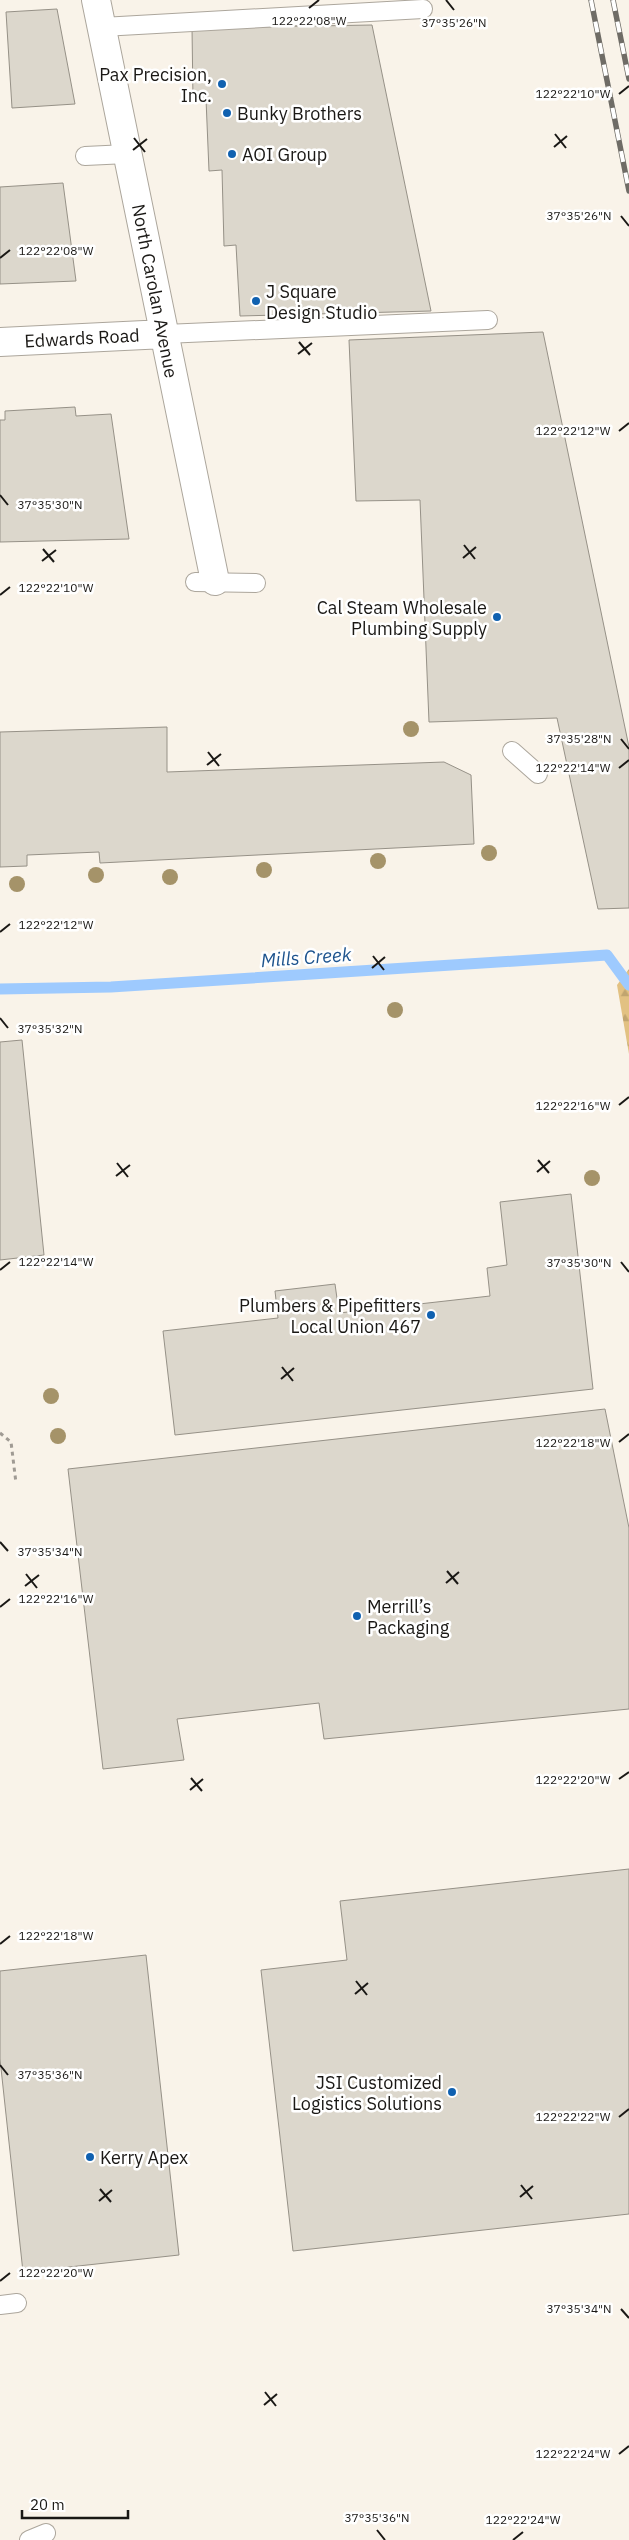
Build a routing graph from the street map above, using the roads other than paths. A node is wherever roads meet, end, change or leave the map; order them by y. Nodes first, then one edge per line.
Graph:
1 (96, 0) edge
2 (423, 9) dead end
3 (102, 27) junction
4 (127, 154) junction
5 (85, 156) dead end
6 (488, 320) dead end
7 (164, 334) junction
8 (0, 342) edge
9 (205, 582) joint
10 (256, 583) dead end
11 (512, 750) dead end
12 (538, 774) dead end
13 (46, 2533) dead end
14 (29, 2540) edge

1 - 3 street, North Carolan Avenue
2 - 3 lane
3 - 4 street, North Carolan Avenue
4 - 5 lane
4 - 7 street, North Carolan Avenue
6 - 7 lane
7 - 8 street, Edwards Road
7 - 9 street, North Carolan Avenue
9 - 10 lane
11 - 12 lane
13 - 14 lane

